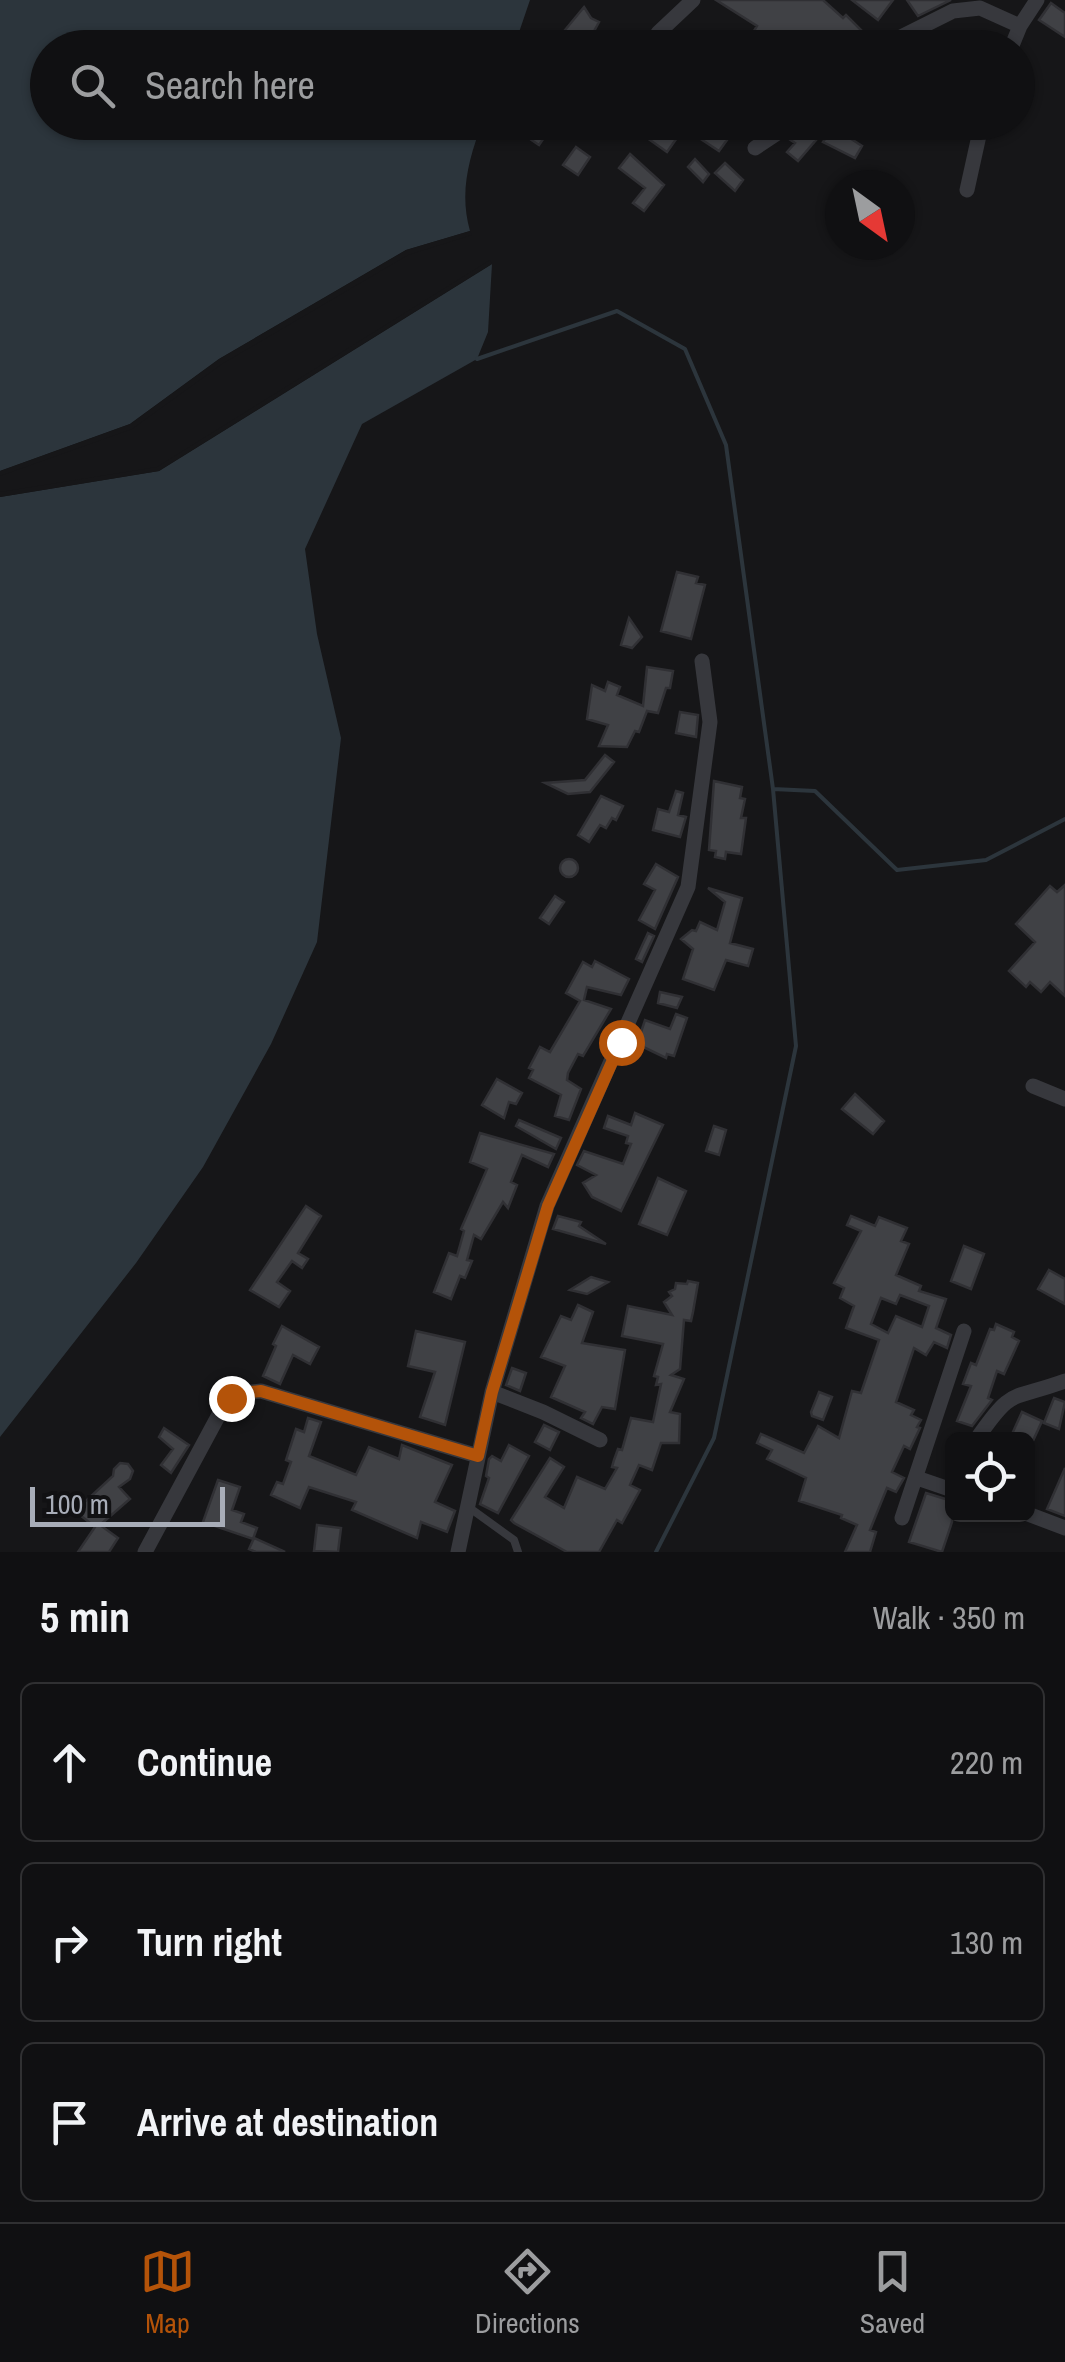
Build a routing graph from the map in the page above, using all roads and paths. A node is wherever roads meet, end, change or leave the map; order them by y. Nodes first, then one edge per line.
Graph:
1 (693, 0) edge
2 (1037, 0) edge
3 (1020, 26) junction
4 (661, 30) edge
5 (920, 30) edge
6 (1018, 30) edge
7 (767, 140) edge
8 (978, 140) edge
9 (755, 148) dead end
10 (967, 190) dead end
11 (702, 661) dead end
12 (1033, 1086) dead end
13 (1065, 1099) edge
14 (964, 1331) dead end
15 (1065, 1382) edge
16 (492, 1392) junction
17 (981, 1432) edge
18 (600, 1440) dead end
19 (478, 1456) junction
20 (918, 1478) junction
21 (945, 1487) edge
22 (467, 1506) junction
23 (1035, 1517) edge
24 (902, 1518) dead end
25 (1065, 1528) edge
26 (145, 1552) edge
27 (458, 1552) edge
28 (518, 1552) edge

1 - 4 street
2 - 3 street
3 - 5 street
3 - 6 street
7 - 9 street
8 - 10 street
11 - 16 street
12 - 13 street
14 - 20 street
15 - 17 street
16 - 18 street
16 - 19 street
19 - 22 street
19 - 26 street
20 - 21 street
20 - 24 street
22 - 27 street
22 - 28 lane
23 - 25 street

